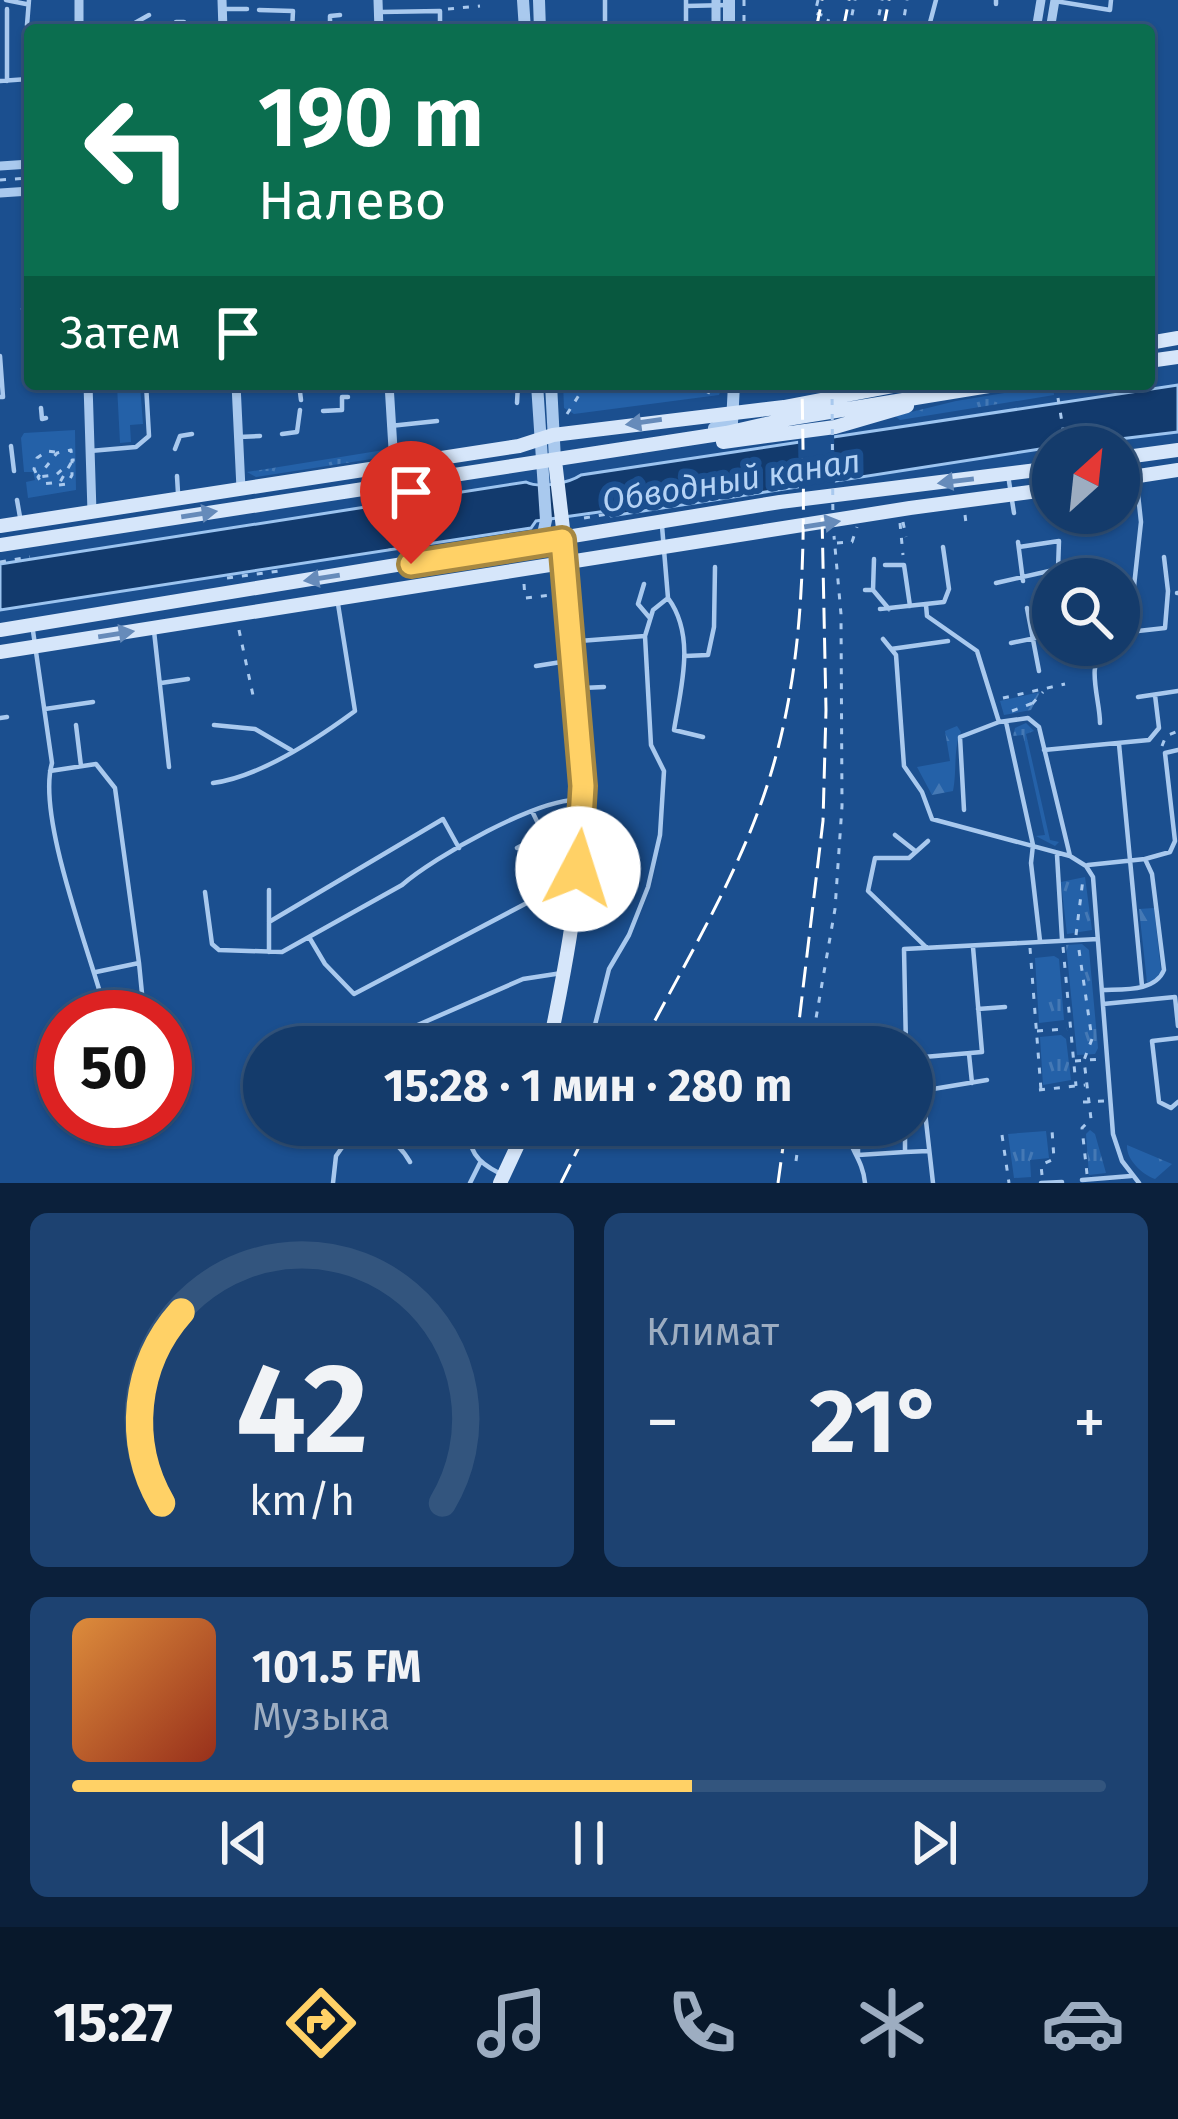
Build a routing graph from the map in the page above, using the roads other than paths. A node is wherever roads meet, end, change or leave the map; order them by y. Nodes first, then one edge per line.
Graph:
1 (6, 0) edge
2 (1054, 0) edge
3 (1112, 0) edge
4 (27, 2) edge
5 (686, 3) edge
6 (722, 3) edge
7 (7, 9) dead end
8 (247, 9) dead end
9 (259, 10) dead end
10 (376, 10) edge
11 (149, 15) dead end
12 (340, 15) dead end
13 (221, 16) edge
14 (176, 22) dead end
15 (184, 22) dead end
16 (134, 24) dead end
17 (292, 24) edge
18 (331, 24) edge
19 (440, 24) edge
20 (3, 81) edge
21 (0, 356) edge
22 (87, 390) edge
23 (146, 390) edge
24 (236, 390) edge
25 (300, 390) edge
26 (518, 390) edge
27 (538, 390) edge
28 (550, 390) edge
29 (734, 390) edge
30 (876, 390) edge
31 (969, 390) edge
32 (386, 392) edge
33 (0, 397) edge
34 (348, 397) dead end
35 (302, 400) dead end
36 (517, 403) dead end
37 (41, 408) dead end
38 (299, 410) dead end
39 (323, 411) dead end
40 (735, 411) junction
41 (46, 418) dead end
42 (437, 421) dead end
43 (390, 426) junction
44 (192, 434) dead end
45 (282, 434) dead end
46 (260, 436) dead end
47 (238, 437) junction
48 (546, 438) junction
49 (670, 442) junction
50 (11, 446) dead end
51 (175, 449) dead end
52 (1178, 450) edge
53 (90, 451) junction
54 (1140, 455) edge
55 (547, 461) junction
56 (394, 465) junction
57 (1178, 470) edge
58 (14, 471) dead end
59 (1032, 471) edge
60 (1008, 475) junction
61 (177, 476) dead end
62 (1140, 476) edge
63 (241, 489) junction
64 (1032, 492) edge
65 (1011, 495) junction
66 (179, 499) junction
67 (17, 500) dead end
68 (92, 512) junction
69 (1014, 513) dead end
70 (553, 520) junction
71 (662, 522) junction
72 (20, 523) junction
73 (0, 526) edge
74 (562, 540) junction
75 (542, 544) junction
76 (0, 545) edge
77 (665, 547) junction
78 (944, 547) dead end
79 (1164, 557) dead end
80 (874, 559) dead end
81 (565, 563) junction
82 (885, 566) dead end
83 (715, 567) dead end
84 (1023, 579) junction
85 (1178, 582) edge
86 (996, 583) dead end
87 (644, 584) dead end
88 (1167, 584) junction
89 (338, 598) junction
90 (668, 598) junction
91 (926, 605) junction
92 (911, 608) junction
93 (1027, 608) dead end
94 (880, 609) dead end
95 (889, 609) junction
96 (649, 617) junction
97 (32, 625) junction
98 (153, 628) junction
99 (0, 630) edge
100 (1140, 632) edge
101 (1032, 633) edge
102 (646, 636) junction
103 (1032, 638) edge
104 (883, 639) dead end
105 (573, 641) junction
106 (948, 641) dead end
107 (1011, 643) dead end
108 (35, 647) junction
109 (891, 649) junction
110 (0, 652) edge
111 (686, 656) junction
112 (574, 661) junction
113 (536, 666) dead end
114 (1038, 666) edge
115 (1096, 666) edge
116 (1039, 670) dead end
117 (188, 679) dead end
118 (161, 683) junction
119 (604, 687) dead end
120 (577, 689) junction
121 (1178, 692) edge
122 (1155, 695) junction
123 (1138, 697) dead end
124 (93, 701) dead end
125 (45, 709) junction
126 (1002, 722) junction
127 (76, 724) dead end
128 (1100, 724) dead end
129 (214, 725) dead end
130 (704, 737) dead end
131 (1118, 745) junction
132 (1044, 750) junction
133 (292, 751) junction
134 (1178, 751) edge
135 (81, 766) junction
136 (170, 767) dead end
137 (50, 771) junction
138 (213, 783) dead end
139 (583, 800) junction
140 (964, 809) dead end
141 (532, 811) junction
142 (543, 834) junction
143 (895, 835) dead end
144 (928, 841) dead end
145 (1033, 844) junction
146 (459, 848) junction
147 (517, 848) dead end
148 (1174, 851) edge
149 (916, 852) junction
150 (1057, 855) junction
151 (1070, 856) junction
152 (1145, 859) junction
153 (1130, 861) junction
154 (1086, 866) junction
155 (269, 890) dead end
156 (205, 892) dead end
157 (542, 895) junction
158 (574, 899) junction
159 (269, 922) junction
160 (309, 937) junction
161 (1062, 939) junction
162 (1098, 939) junction
163 (1041, 942) junction
164 (973, 947) junction
165 (928, 948) junction
166 (269, 952) junction
167 (139, 963) junction
168 (96, 972) junction
169 (562, 974) junction
170 (1142, 986) junction
171 (100, 990) edge
172 (142, 990) edge
173 (1102, 990) junction
174 (1103, 1004) junction
175 (1005, 1007) dead end
176 (978, 1009) junction
177 (416, 1026) edge
178 (553, 1026) edge
179 (595, 1026) edge
180 (906, 1026) edge
181 (1178, 1026) edge
182 (1178, 1038) edge
183 (969, 1054) junction
184 (933, 1057) edge
185 (987, 1080) dead end
186 (971, 1083) junction
187 (933, 1089) edge
188 (1178, 1102) edge
189 (470, 1146) edge
190 (517, 1146) edge
191 (851, 1146) edge
192 (861, 1146) edge
193 (904, 1146) edge
194 (927, 1146) edge
195 (928, 1151) junction
196 (904, 1152) junction
197 (858, 1155) junction
198 (410, 1162) dead end
199 (480, 1163) junction
200 (1131, 1176) junction
201 (930, 1178) edge
202 (502, 1179) edge
203 (867, 1180) edge
204 (1085, 1180) edge
205 (1059, 1182) edge
206 (333, 1183) edge
207 (470, 1183) edge
208 (1042, 1183) edge
209 (1139, 1183) edge

1 - 4 lane
2 - 3 lane
5 - 6 lane
7 - 20 lane
8 - 13 lane
9 - 17 lane
10 - 19 lane
11 - 16 lane
12 - 18 lane
14 - 15 lane
21 - 33 lane
22 - 53 street
23 - 53 lane
24 - 47 street
25 - 35 lane
26 - 36 lane
27 - 48 street
28 - 48 street
29 - 40 street
30 - 40 main road
31 - 49 main road
32 - 43 street
34 - 39 lane
37 - 41 lane
38 - 45 lane
40 -> 48 main road
40 - 49 street
42 - 43 lane
43 - 56 street
44 - 51 lane
46 - 47 lane
47 - 63 street
48 - 55 street
48 - 56 main road
49 - 55 main road
50 - 58 lane
52 - 54 main road
53 - 68 street
55 - 70 main road
76 -> 55 main road
56 - 63 main road
57 - 62 main road
59 - 60 main road
60 - 65 lane
60 -> 71 main road
61 - 66 lane
63 - 66 main road
64 - 65 main road
65 - 69 lane
77 -> 65 main road
66 - 68 main road
67 - 72 lane
68 - 72 main road
70 - 74 main road
70 - 75 street
71 - 74 main road
71 - 77 lane
72 - 73 main road
74 - 75 main road
74 - 81 main road
75 -> 97 main road
77 - 81 main road
77 - 90 lane
78 - 91 lane
79 - 88 lane
80 - 95 lane
81 - 89 main road
81 - 105 main road
82 - 92 lane
83 - 111 lane
84 - 84 lane
84 - 86 lane
85 - 88 lane
87 - 96 lane
88 - 100 lane
89 - 98 main road
89 - 133 lane
90 - 96 lane
90 - 111 lane
91 - 92 lane
91 - 126 lane
92 - 95 lane
93 - 101 lane
94 - 95 lane
96 - 102 lane
97 - 99 main road
97 - 108 lane
108 -> 98 main road
98 - 118 lane
102 - 105 lane
102 - 179 lane
103 - 107 lane
104 - 109 lane
105 - 112 main road
106 - 109 lane
108 - 110 main road
108 - 125 lane
109 - 145 lane
111 - 130 lane
112 - 113 lane
112 - 120 main road
114 - 116 lane
115 - 128 lane
117 - 118 lane
118 - 136 lane
119 - 120 lane
120 - 139 main road
121 - 122 lane
122 - 123 lane
122 - 131 lane
124 - 125 lane
125 - 137 lane
126 - 132 lane
126 - 140 lane
126 - 145 lane
127 - 135 lane
129 - 133 lane
131 - 132 lane
131 - 153 lane
132 - 151 lane
133 - 138 lane
134 - 148 lane
135 - 137 lane
135 - 167 lane
137 - 168 lane
139 - 141 lane
139 - 158 main road
141 - 142 lane
141 - 146 lane
142 - 147 lane
142 - 157 lane
143 - 149 lane
144 - 149 lane
145 - 150 lane
145 - 163 lane
146 - 159 lane
146 - 160 lane
148 - 152 lane
149 - 165 lane
150 - 151 lane
150 - 161 lane
151 - 154 lane
152 - 153 lane
152 - 170 lane
153 - 154 lane
153 - 170 lane
154 - 162 lane
155 - 159 lane
156 - 166 lane
157 - 158 lane
157 - 160 lane
158 - 169 main road
159 - 166 lane
160 - 166 lane
161 - 162 lane
161 - 163 lane
162 - 173 lane
163 - 164 lane
164 - 165 lane
164 - 176 lane
165 - 180 lane
167 - 168 lane
167 - 172 lane
168 - 171 lane
169 - 177 lane
169 - 178 main road
170 - 173 lane
173 - 174 lane
174 - 181 lane
174 - 200 lane
175 - 176 lane
176 - 183 lane
182 - 188 lane
183 - 184 lane
183 - 186 lane
185 - 186 lane
186 - 187 lane
189 - 199 lane
190 - 202 main road
191 - 197 lane
192 - 197 lane
193 - 196 lane
194 - 195 lane
195 - 196 lane
195 - 201 lane
196 - 197 lane
197 - 203 lane
198 - 206 lane
199 - 202 lane
199 - 207 lane
200 - 204 lane
200 - 209 lane
205 - 208 lane

